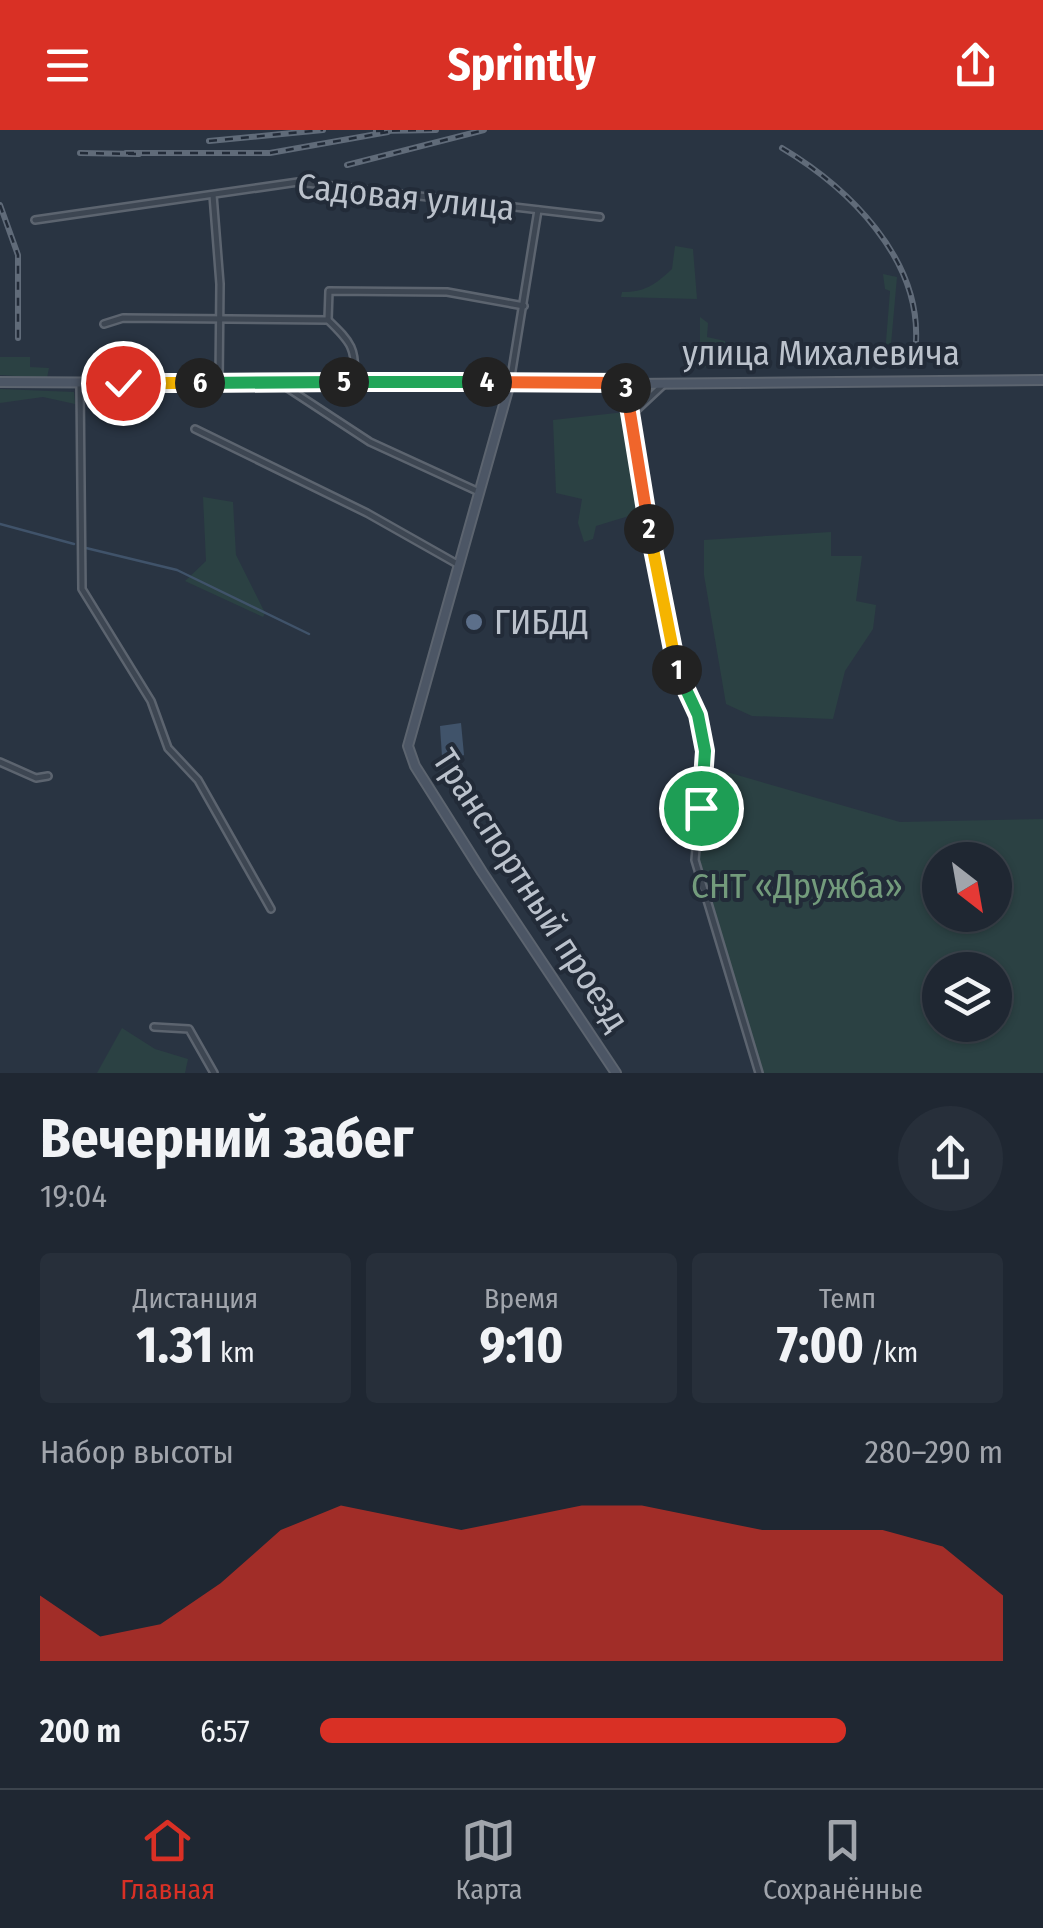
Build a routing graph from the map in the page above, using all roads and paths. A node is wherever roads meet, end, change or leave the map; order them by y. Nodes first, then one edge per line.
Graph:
1 (213, 195) junction
2 (538, 210) junction
3 (600, 217) dead end
4 (35, 220) dead end
5 (524, 306) junction
6 (220, 318) junction
7 (328, 320) junction
8 (104, 324) dead end
9 (1043, 380) edge
10 (668, 381) junction
11 (0, 382) edge
12 (80, 382) junction
13 (354, 382) junction
14 (219, 383) junction
15 (626, 383) junction
16 (282, 384) junction
17 (510, 384) junction
18 (630, 423) junction
19 (195, 429) dead end
20 (482, 493) junction
21 (459, 565) junction
22 (0, 762) edge
23 (48, 776) dead end
24 (271, 909) dead end
25 (154, 1027) dead end
26 (214, 1073) edge
27 (616, 1073) edge
28 (758, 1073) edge

1 - 2 street, Садовая улица
1 - 4 street, Садовая улица
1 - 6 street
2 - 3 street, Садовая улица
2 - 5 street, Транспортный проезд
5 - 7 street
5 - 17 street, Транспортный проезд
6 - 7 street
6 - 8 street
6 - 14 street
7 - 13 street
9 - 10 main road, улица Михалевича
10 - 15 main road, улица Михалевича
10 - 18 street
11 - 12 main road, улица Михалевича
12 - 14 main road, улица Михалевича
12 - 24 street
13 - 16 main road, улица Михалевича
13 - 17 main road, улица Михалевича
14 - 16 main road, улица Михалевича
15 - 17 main road, улица Михалевича
15 - 18 street
16 - 20 street
17 - 20 main road, Транспортный проезд
18 - 28 street
19 - 21 street
20 - 21 main road, Транспортный проезд
21 - 27 main road, Транспортный проезд
22 - 23 street
25 - 26 street

